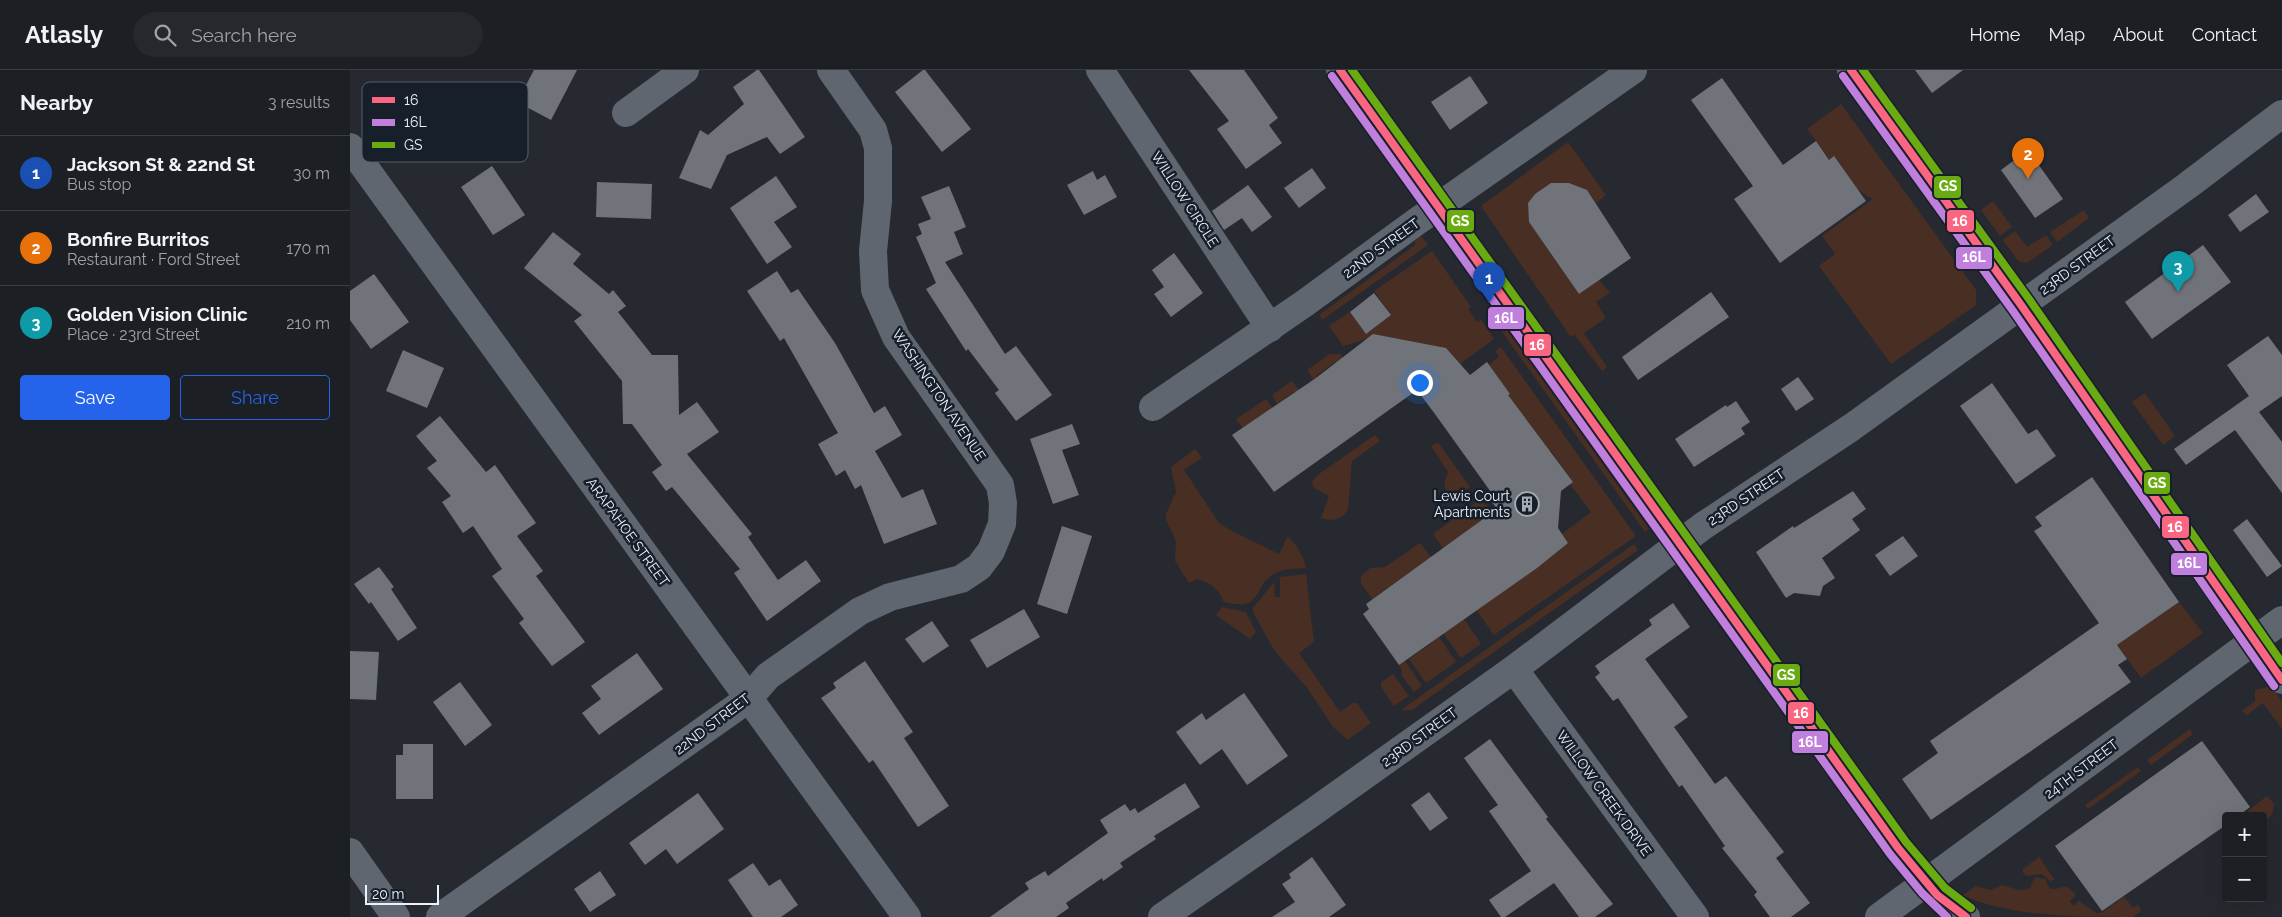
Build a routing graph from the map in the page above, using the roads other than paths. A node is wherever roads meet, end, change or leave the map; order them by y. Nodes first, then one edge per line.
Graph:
1 (685, 70) edge
2 (832, 70) edge
3 (1100, 70) edge
4 (1340, 70) edge
5 (1632, 70) edge
6 (1851, 70) edge
7 (626, 113) dead end
8 (2282, 114) edge
9 (350, 147) edge
10 (1438, 208) junction
11 (2021, 305) junction
12 (1270, 328) junction
13 (1154, 407) dead end
14 (1002, 524) joint
15 (1681, 543) junction
16 (2282, 620) edge
17 (2253, 641) junction
18 (1514, 669) junction
19 (2282, 680) edge
20 (748, 698) junction
21 (350, 852) edge
22 (1926, 882) junction
23 (396, 917) edge
24 (440, 917) edge
25 (907, 917) edge
26 (1162, 917) edge
27 (1695, 917) edge
28 (1879, 917) edge
29 (1966, 917) edge

1 - 7 street
2 - 14 street, WASHINGTON AVENUE
3 - 12 street, WILLOW CIRCLE
4 - 10 main road
5 - 10 street, 22ND STREET
6 - 11 main road
8 - 11 street, 23RD STREET
9 - 20 street, ARAPAHOE STREET
10 - 12 street, 22ND STREET
10 - 15 main road
11 - 15 street, 23RD STREET
11 - 17 main road
12 - 13 street, 22ND STREET
14 - 20 street, 22ND STREET
15 - 18 street, 23RD STREET
15 - 22 main road
16 - 17 street, 24TH STREET
17 - 19 main road
17 - 22 street, 24TH STREET
18 - 26 street, 23RD STREET
18 - 27 street, WILLOW CREEK DRIVE
20 - 24 street, 22ND STREET
20 - 25 street, ARAPAHOE STREET
21 - 23 street
22 - 28 street, 24TH STREET
22 - 29 main road

